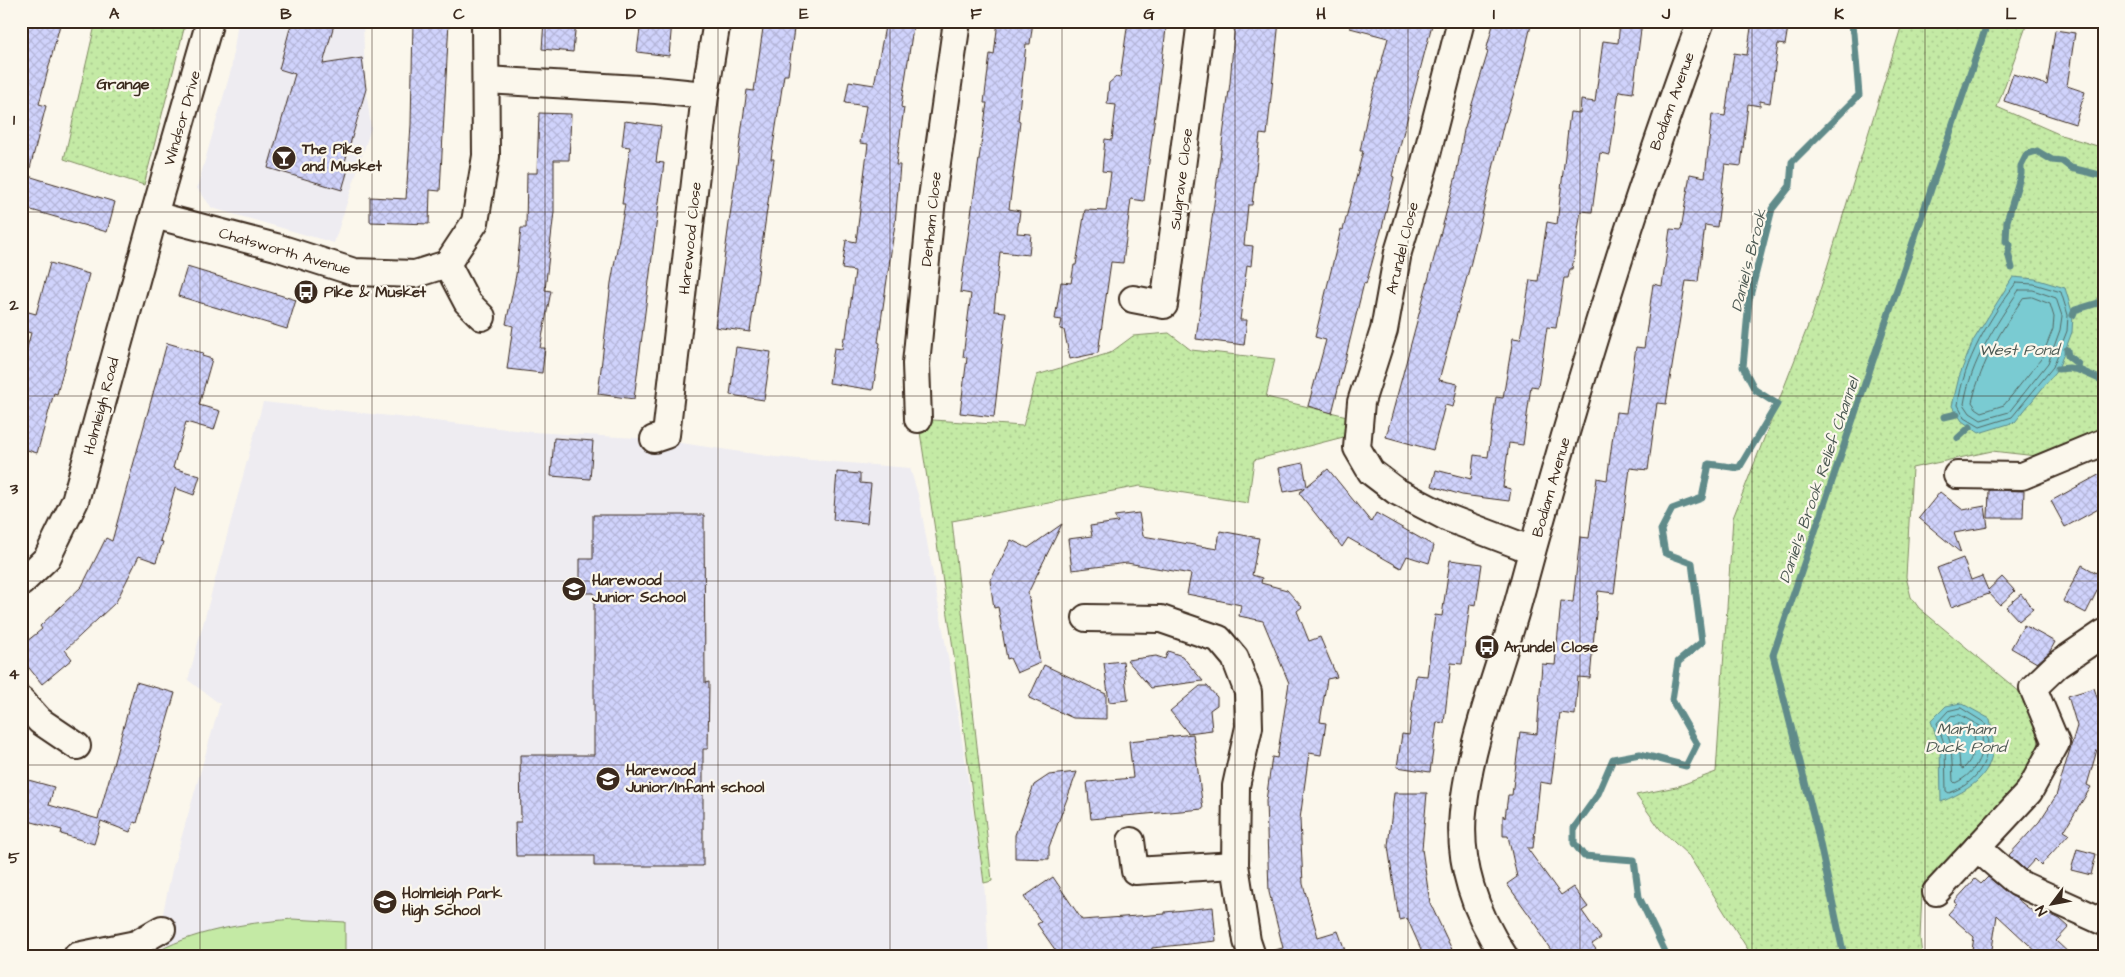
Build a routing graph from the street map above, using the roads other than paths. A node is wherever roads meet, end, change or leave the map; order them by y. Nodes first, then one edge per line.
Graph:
1 (210, 21) edge
2 (485, 21) edge
3 (717, 21) edge
4 (956, 21) edge
5 (1201, 21) edge
6 (1461, 21) edge
7 (1701, 21) edge
8 (486, 80) junction
9 (705, 95) junction
10 (154, 215) junction
11 (447, 264) junction
12 (1133, 299) dead end
13 (482, 317) dead end
14 (918, 419) dead end
15 (654, 439) dead end
16 (2104, 442) edge
17 (1957, 475) dead end
18 (1532, 550) junction
19 (21, 583) edge
20 (1086, 618) dead end
21 (2104, 633) edge
22 (21, 700) edge
23 (77, 746) dead end
24 (1131, 841) dead end
25 (1977, 848) junction
26 (1235, 865) junction
27 (1936, 892) dead end
28 (2104, 922) edge
29 (162, 929) dead end
30 (77, 956) edge
31 (1252, 956) edge
32 (1504, 956) edge

1 - 10 street, Windsor Drive
2 - 8 street
3 - 9 street, Harewood Close
4 - 14 street, Denham Close
5 - 12 street, Sulgrave Close
6 - 18 street, Arundel Close
7 - 18 street, Bodiam Avenue
8 - 9 street
8 - 11 street
9 - 15 street, Harewood Close
10 - 11 street, Chatsworth Avenue
10 - 19 street, Holmleigh Road
11 - 13 street
16 - 17 street
18 - 32 street, Bodiam Avenue
20 - 26 street
21 - 25 street
22 - 23 street
24 - 26 street
25 - 27 street
25 - 28 street
26 - 31 street
29 - 30 street

